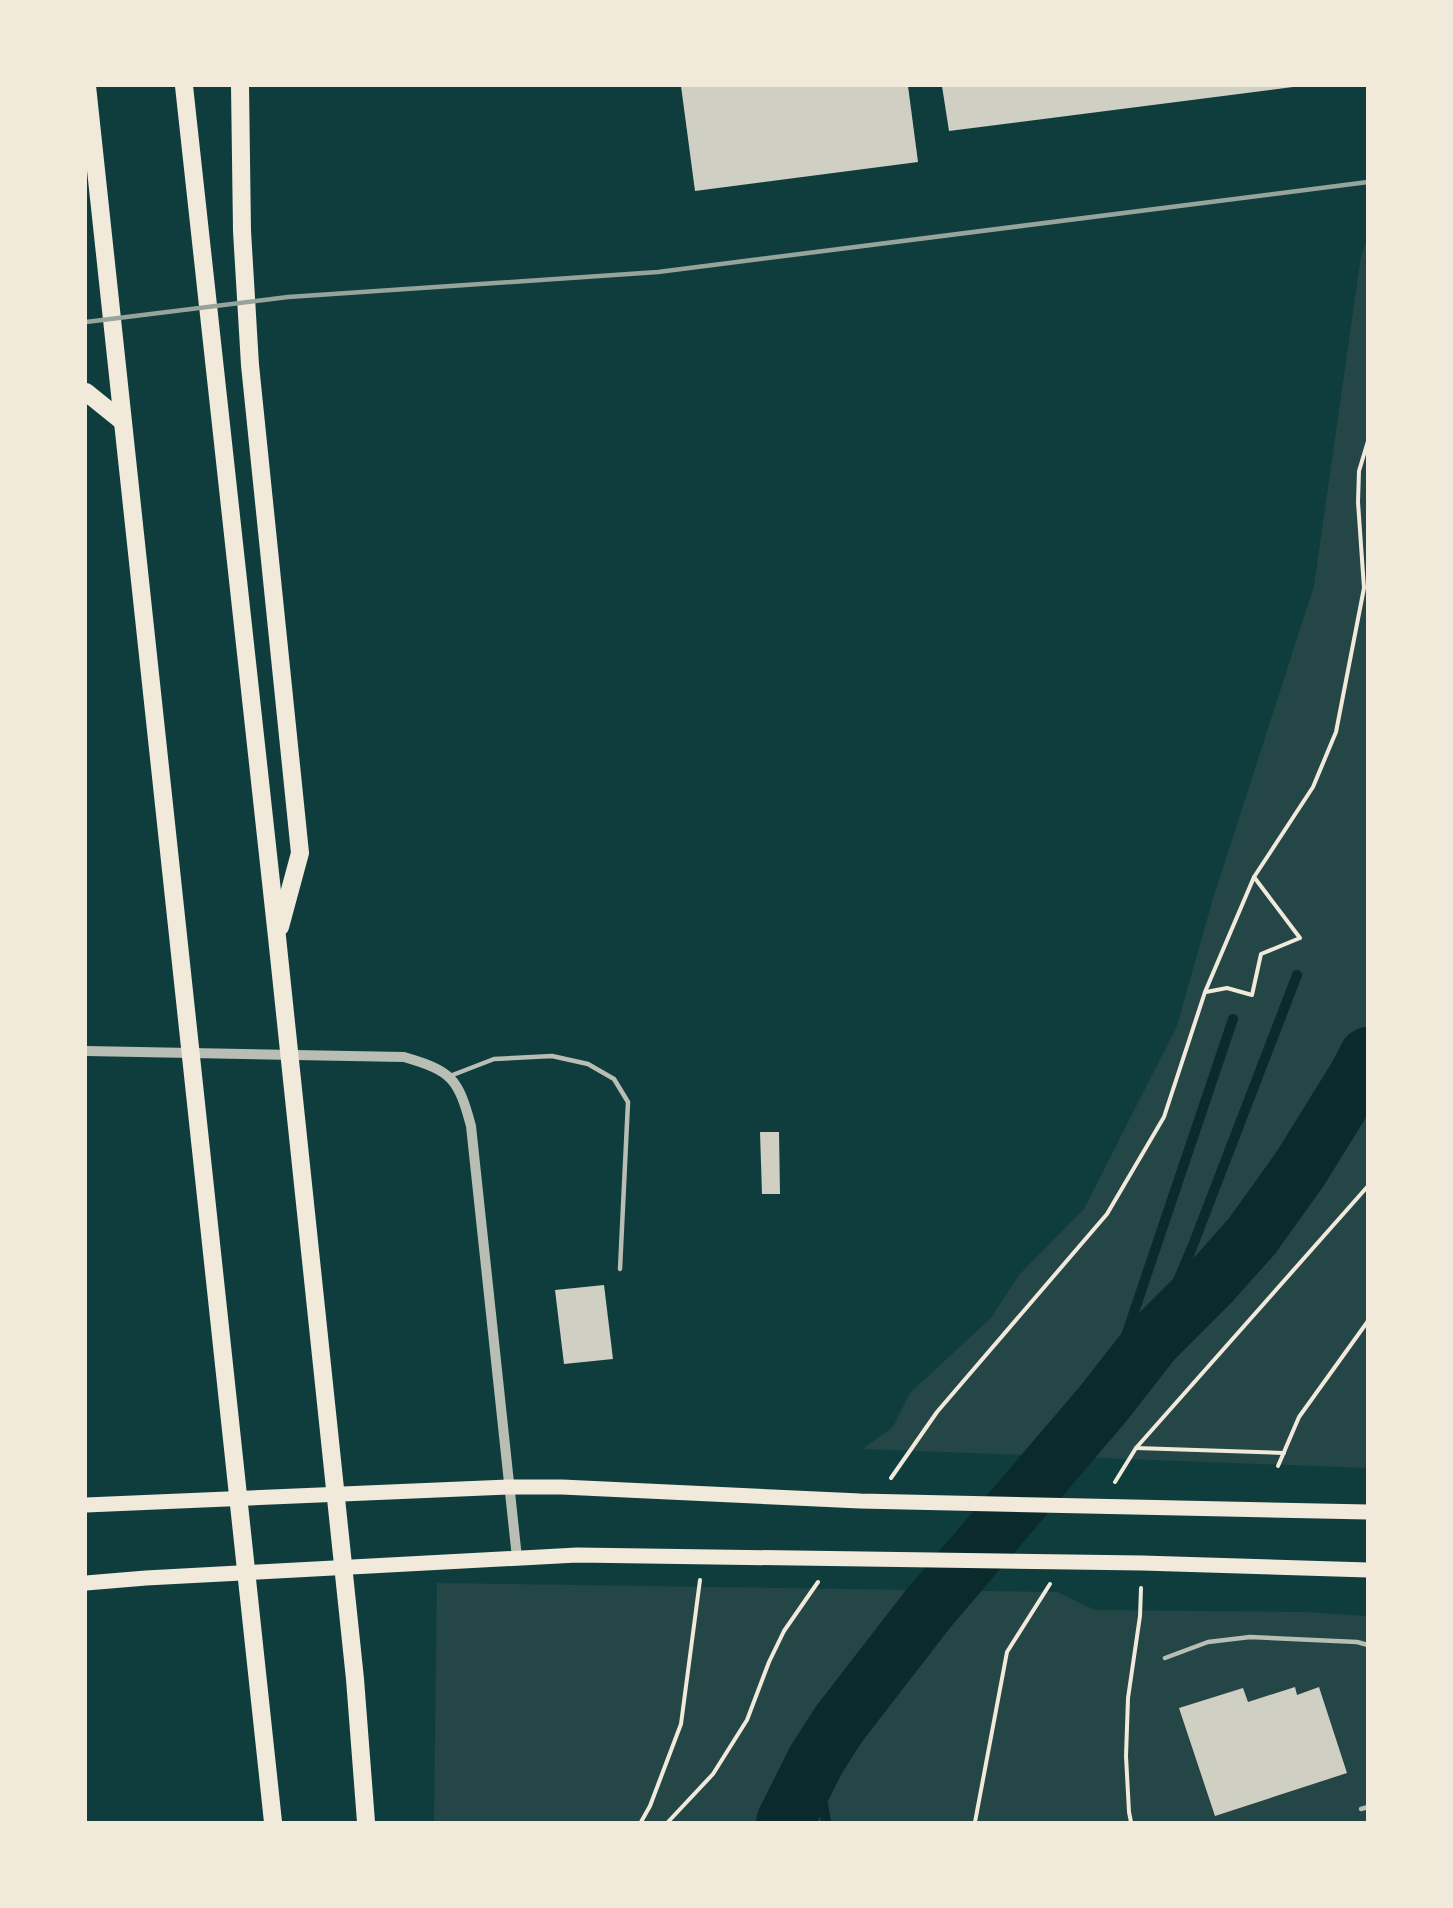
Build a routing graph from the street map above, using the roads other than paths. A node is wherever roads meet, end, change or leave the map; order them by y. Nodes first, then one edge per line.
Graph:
1 (87, 86) edge
2 (184, 86) edge
3 (240, 86) edge
4 (86, 392) edge
5 (122, 421) junction
6 (277, 937) junction
7 (86, 1051) edge
8 (450, 1076) junction
9 (620, 1269) dead end
10 (508, 1486) junction
11 (86, 1505) edge
12 (1368, 1512) edge
13 (518, 1558) junction
14 (1368, 1570) edge
15 (86, 1583) edge
16 (1368, 1645) edge
17 (1165, 1658) dead end
18 (1368, 1807) edge
19 (1361, 1809) dead end
20 (273, 1822) edge
21 (366, 1822) edge

1 - 5 highway
2 - 6 highway
3 - 6 highway
4 - 5 highway
5 - 20 highway
6 - 21 highway
7 - 8 street
8 - 9 lane
8 - 10 street
10 - 11 main road
10 - 12 main road
10 - 13 street
13 - 14 main road
13 - 15 main road
16 - 17 lane
18 - 19 lane

